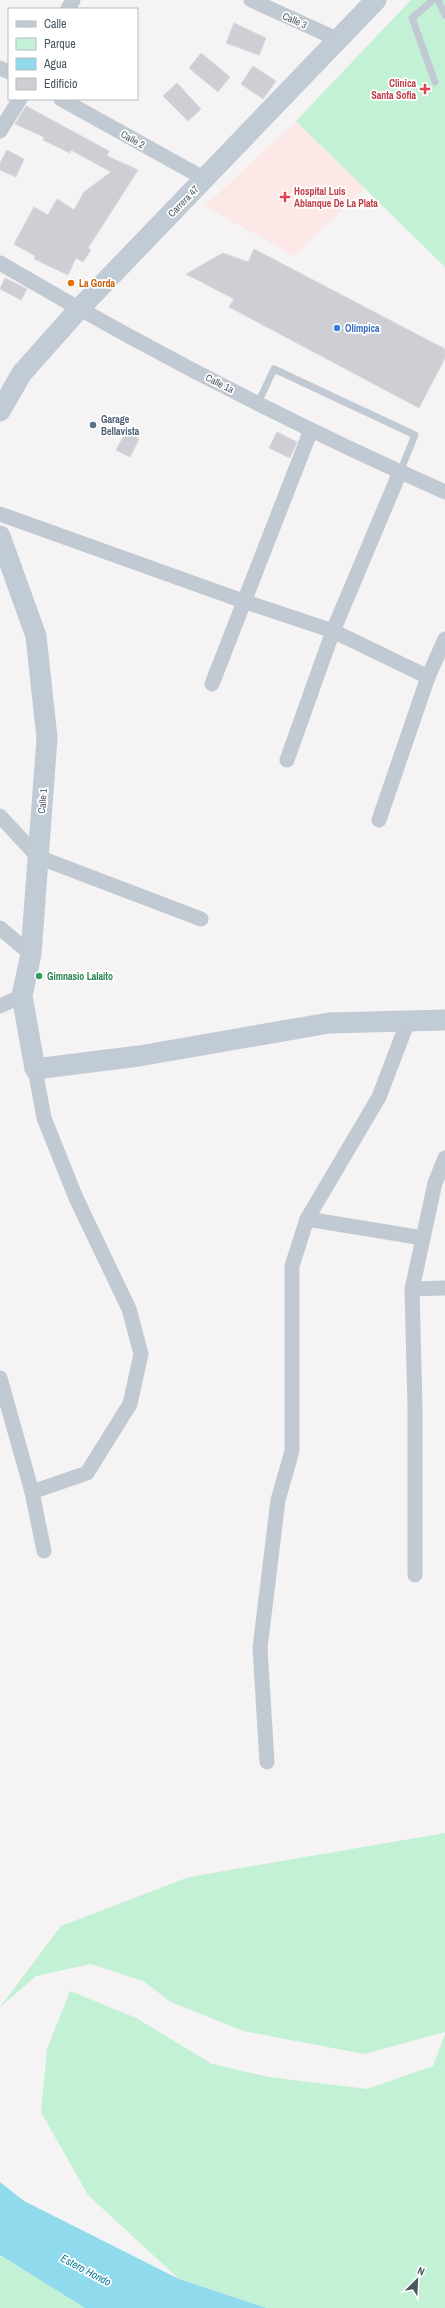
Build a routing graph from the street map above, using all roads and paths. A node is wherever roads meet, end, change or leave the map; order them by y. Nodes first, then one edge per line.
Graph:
1 (251, 0) edge
2 (376, 0) edge
3 (433, 0) edge
4 (438, 0) edge
5 (445, 15) edge
6 (339, 40) junction
7 (435, 82) dead end
8 (19, 100) edge
9 (63, 100) edge
10 (0, 131) edge
11 (205, 179) junction
12 (0, 263) edge
13 (79, 309) junction
14 (258, 403) junction
15 (0, 410) edge
16 (311, 430) junction
17 (400, 472) junction
18 (445, 492) edge
19 (0, 514) edge
20 (0, 536) edge
21 (243, 602) junction
22 (333, 632) junction
23 (445, 639) edge
24 (428, 677) junction
25 (212, 684) dead end
26 (286, 760) dead end
27 (0, 816) edge
28 (379, 820) dead end
29 (38, 857) junction
30 (201, 919) dead end
31 (0, 928) edge
32 (31, 954) junction
33 (22, 996) junction
34 (0, 1006) edge
35 (445, 1020) edge
36 (408, 1021) junction
37 (35, 1069) junction
38 (445, 1158) edge
39 (307, 1218) junction
40 (423, 1238) junction
41 (445, 1288) edge
42 (412, 1289) junction
43 (0, 1378) edge
44 (32, 1492) junction
45 (44, 1551) dead end
46 (415, 1575) dead end
47 (267, 1762) dead end

1 - 6 street, Calle 3
2 - 6 main road, Carrera 47
3 - 7 lane
4 - 5 lane
6 - 11 main road, Carrera 47
8 - 10 street
9 - 11 street, Calle 2
11 - 13 main road, Carrera 47
12 - 13 street, Calle 1a
13 - 14 street, Calle 1a
13 - 15 main road, Carrera 47
14 - 16 street, Calle 1a
14 - 17 lane
16 - 17 street, Calle 1a
16 - 21 street
17 - 18 street, Calle 1a
17 - 22 street
19 - 21 street
20 - 29 main road, Calle 1
21 - 22 street
21 - 25 street
22 - 24 street
22 - 26 street
23 - 24 street
24 - 28 street
27 - 29 street
29 - 30 street
29 - 32 main road, Calle 1
31 - 32 street
32 - 33 main road, Calle 1
33 - 34 street
33 - 37 main road, Calle 1
35 - 36 main road
36 - 37 main road
36 - 39 street
37 - 44 street
38 - 40 street
39 - 40 street
39 - 47 street
40 - 42 street
41 - 42 street
42 - 46 street
43 - 44 street
44 - 45 street

